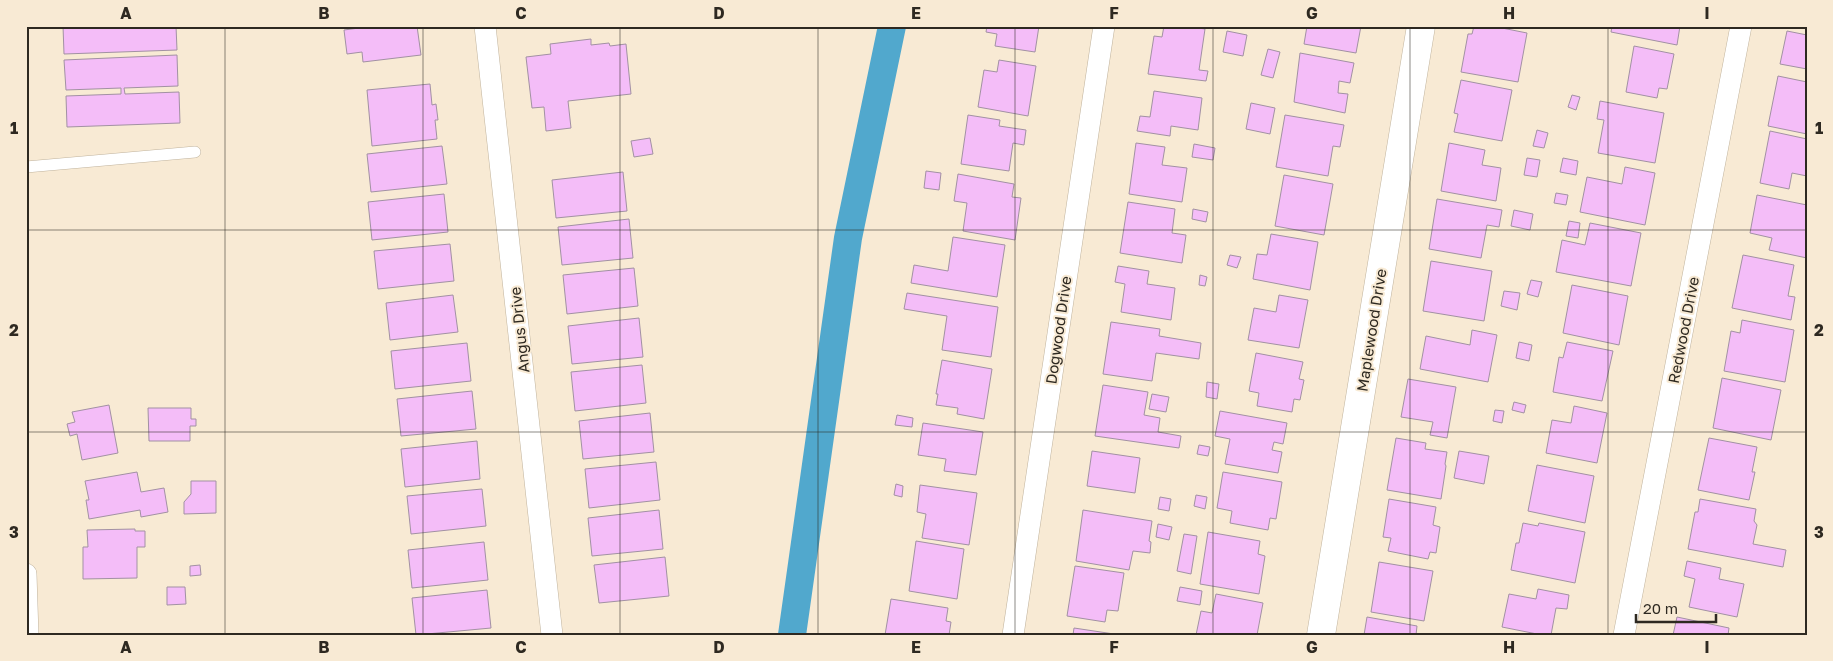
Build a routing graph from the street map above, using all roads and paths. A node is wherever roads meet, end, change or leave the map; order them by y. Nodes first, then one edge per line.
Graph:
1 (485, 26) edge
2 (1104, 26) edge
3 (1420, 26) edge
4 (1741, 26) edge
5 (195, 152) dead end
6 (26, 167) edge
7 (26, 574) edge
8 (28, 635) edge
9 (552, 635) edge
10 (1013, 635) edge
11 (1321, 635) edge
12 (1624, 635) edge

1 - 9 street, Angus Drive
2 - 10 street, Dogwood Drive
3 - 11 street, Maplewood Drive
4 - 12 street, Redwood Drive
5 - 6 lane
7 - 8 street

